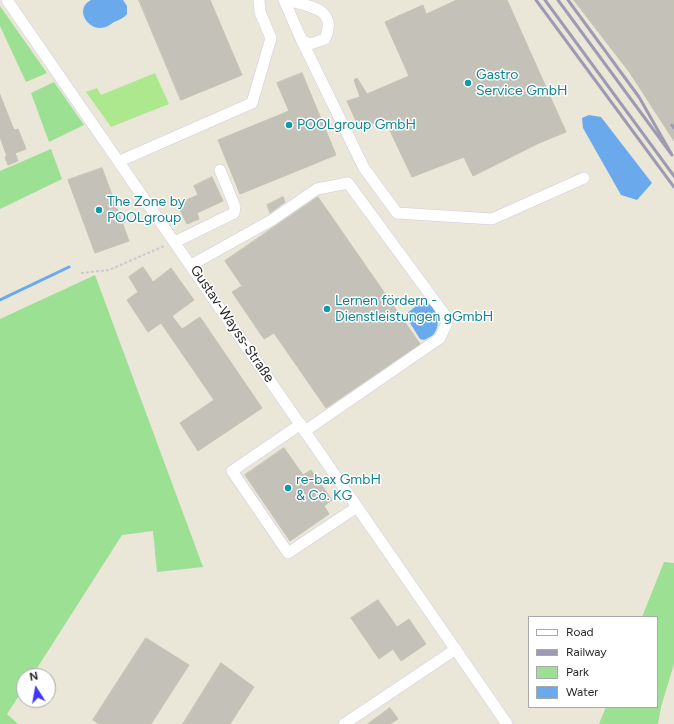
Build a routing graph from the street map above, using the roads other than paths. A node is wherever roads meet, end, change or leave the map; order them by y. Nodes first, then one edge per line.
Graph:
1 (7, 0) edge
2 (259, 0) edge
3 (284, 0) edge
4 (287, 0) edge
5 (302, 41) junction
6 (120, 161) junction
7 (220, 170) dead end
8 (584, 178) dead end
9 (175, 242) junction
10 (192, 265) junction
11 (303, 428) junction
12 (357, 506) junction
13 (456, 649) junction
14 (344, 724) edge
15 (507, 724) edge

1 - 6 street, Gustav-Wayss-Straße
2 - 6 street
3 - 5 street
4 - 5 street
5 - 8 street
6 - 9 street, Gustav-Wayss-Straße
7 - 9 street
9 - 10 street, Gustav-Wayss-Straße
10 - 11 street, Gustav-Wayss-Straße
10 - 11 street
11 - 12 street, Gustav-Wayss-Straße
11 - 12 street
12 - 13 street, Gustav-Wayss-Straße
13 - 14 street
13 - 15 street, Gustav-Wayss-Straße

